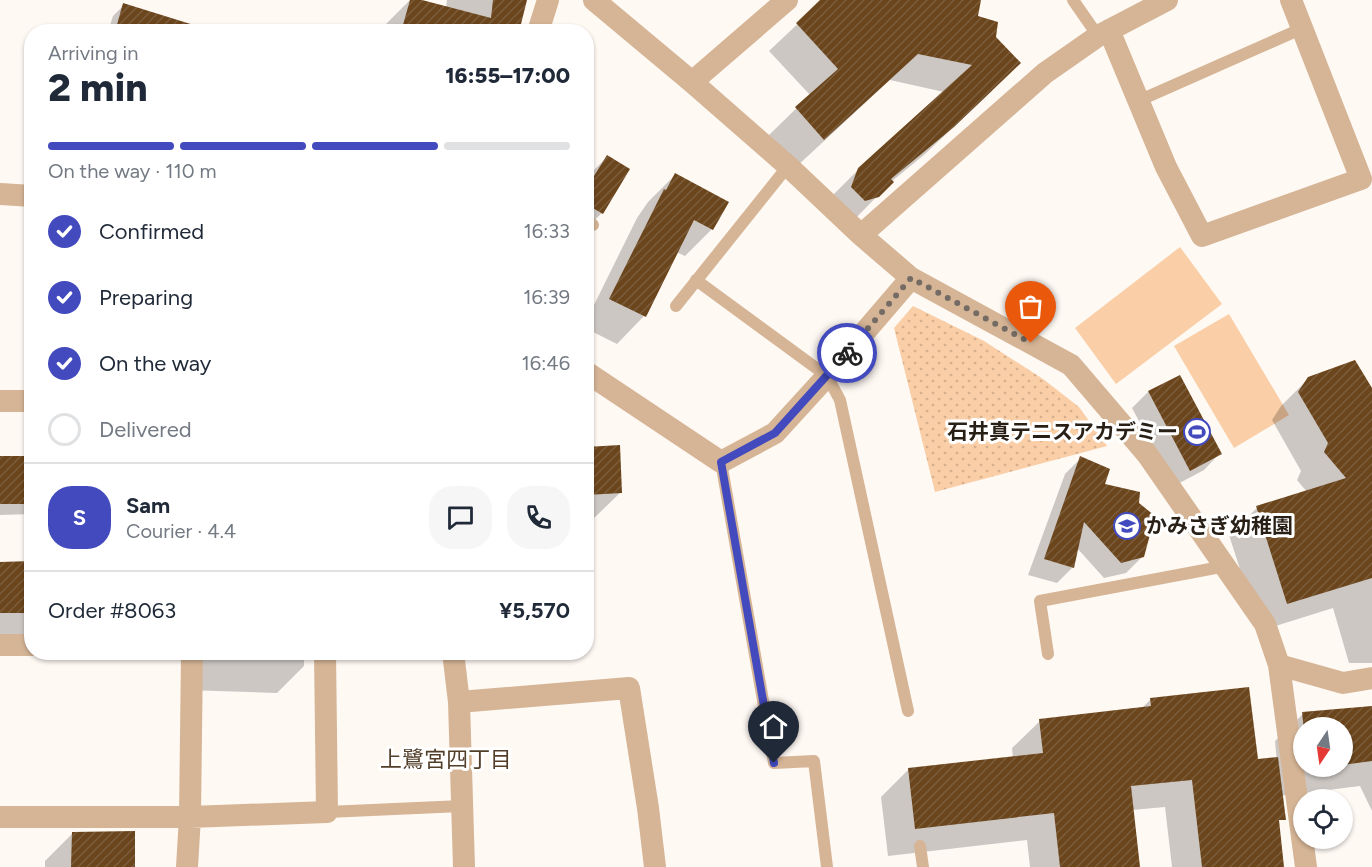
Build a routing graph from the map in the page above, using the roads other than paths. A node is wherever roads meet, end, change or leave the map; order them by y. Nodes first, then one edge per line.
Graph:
1 (548, 0) edge
2 (787, 0) edge
3 (1073, 0) edge
4 (1167, 0) edge
5 (1291, 0) edge
6 (597, 1) edge
7 (540, 24) edge
8 (1303, 28) junction
9 (1104, 33) junction
10 (692, 82) junction
11 (1138, 100) junction
12 (788, 166) junction
13 (0, 194) edge
14 (24, 196) edge
15 (861, 236) junction
16 (911, 278) junction
17 (696, 280) junction
18 (676, 306) dead end
19 (827, 376) junction
20 (594, 377) edge
21 (0, 401) edge
22 (24, 401) edge
23 (721, 462) junction
24 (1226, 567) junction
25 (0, 645) edge
26 (24, 645) edge
27 (1048, 654) dead end
28 (192, 660) edge
29 (325, 660) edge
30 (454, 660) edge
31 (1279, 665) junction
32 (1372, 678) edge
33 (459, 702) junction
34 (908, 711) dead end
35 (462, 806) junction
36 (327, 812) junction
37 (0, 817) edge
38 (190, 817) junction
39 (920, 846) dead end
40 (187, 867) edge
41 (464, 867) edge
42 (655, 867) edge
43 (827, 867) edge
44 (922, 867) edge
45 (1306, 867) edge

1 - 7 street
2 - 10 street
3 - 9 lane
4 - 9 street
5 - 8 street
6 - 10 street
8 - 11 lane
8 - 11 street
9 - 11 street
9 - 15 street
10 - 12 street
12 - 15 street
12 - 17 lane
13 - 14 street
15 - 16 street
16 - 19 street
16 - 24 street
17 - 18 lane
17 - 19 lane
19 - 23 street
19 - 34 lane
20 - 23 street
21 - 22 street
23 - 43 lane
24 - 27 lane
24 - 31 street
25 - 26 street
28 - 38 street
29 - 36 street
30 - 33 street
31 - 32 street
31 - 45 street
33 - 35 street
33 - 42 street
35 - 36 lane
35 - 41 street
36 - 38 street
37 - 38 street
38 - 40 street
39 - 44 lane

